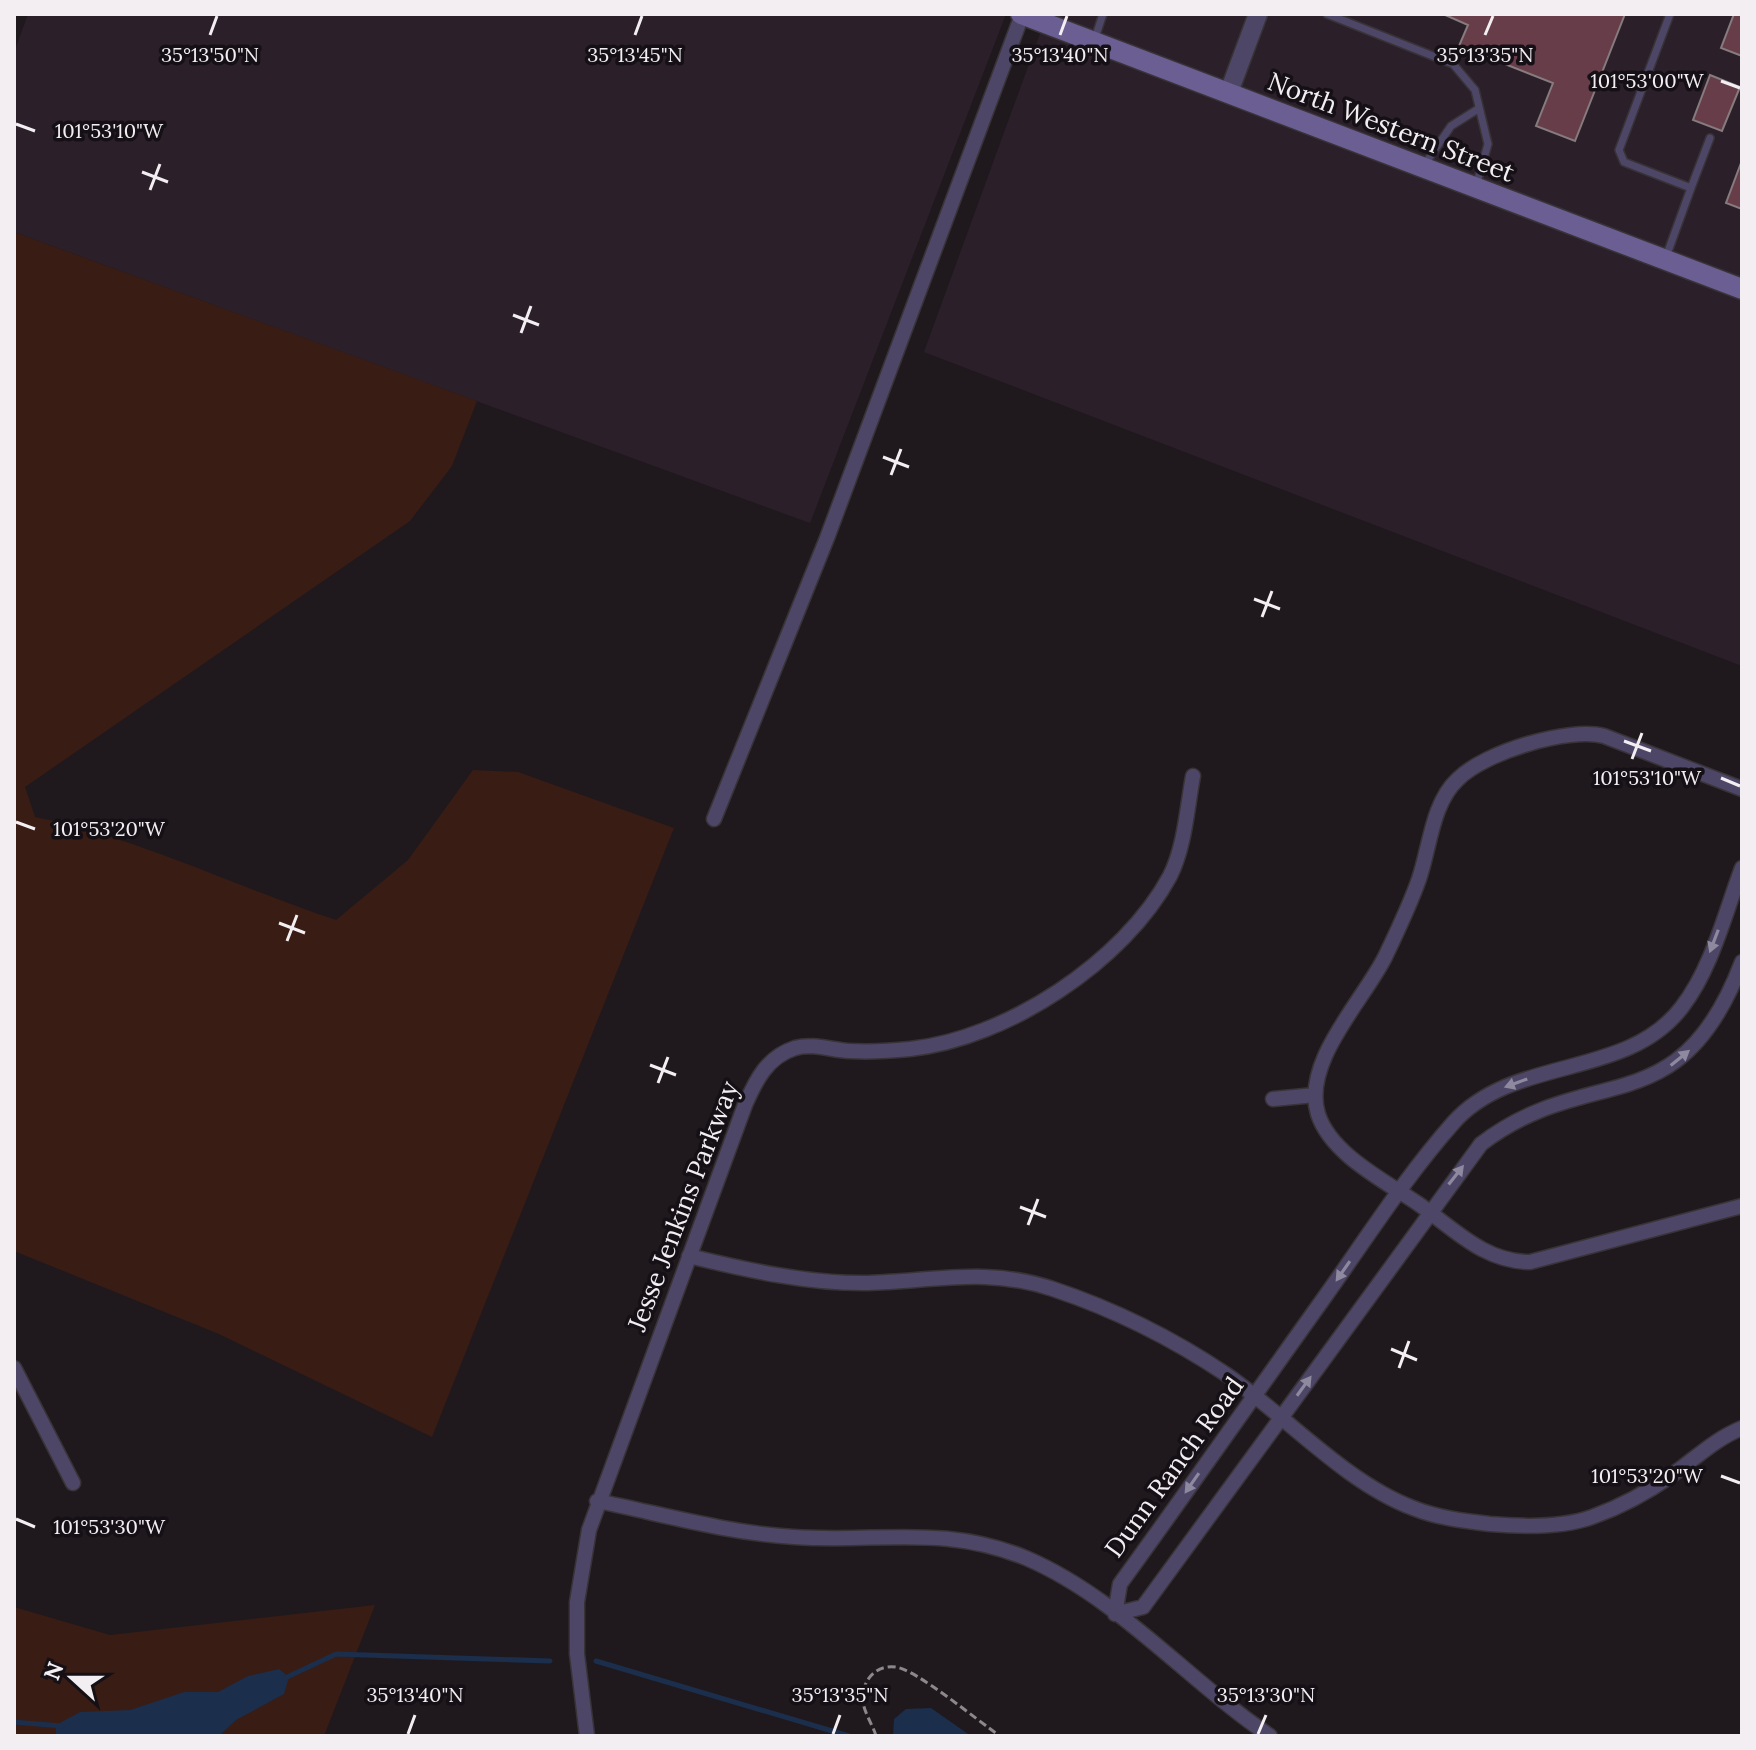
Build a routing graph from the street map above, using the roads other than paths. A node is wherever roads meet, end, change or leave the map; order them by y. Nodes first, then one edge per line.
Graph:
1 (1022, 14) edge
2 (1103, 14) edge
3 (1258, 14) edge
4 (1327, 14) edge
5 (1670, 14) edge
6 (1093, 42) junction
7 (1229, 92) junction
8 (1478, 109) junction
9 (1710, 138) dead end
10 (1423, 167) junction
11 (1476, 187) junction
12 (1691, 188) junction
13 (1665, 259) junction
14 (1742, 289) edge
15 (1193, 776) dead end
16 (1742, 789) edge
17 (714, 819) dead end
18 (1742, 868) edge
19 (1742, 962) edge
20 (1315, 1095) junction
21 (1273, 1099) dead end
22 (1400, 1192) junction
23 (1742, 1206) edge
24 (1429, 1211) junction
25 (689, 1256) junction
26 (14, 1368) edge
27 (1254, 1397) junction
28 (1282, 1417) junction
29 (1742, 1428) edge
30 (73, 1483) dead end
31 (597, 1501) junction
32 (1115, 1614) junction
33 (587, 1736) edge
34 (1270, 1736) edge

1 - 6 main road, North Western Street
1 - 17 street
2 - 6 lane
3 - 7 street
4 - 8 lane
5 - 12 lane
6 - 7 main road, North Western Street
7 - 10 main road, North Western Street
8 - 10 lane
8 - 11 lane
9 - 12 lane
10 - 11 main road, North Western Street
11 - 13 main road, North Western Street
12 - 13 lane
13 - 14 main road, North Western Street
15 - 25 street, Jesse Jenkins Parkway
16 - 20 street
18 -> 22 street, Dunn Ranch Road
24 -> 19 street
20 - 21 street
20 - 22 street
22 - 24 street
22 -> 27 street, Dunn Ranch Road
23 - 24 street
28 -> 24 street
25 - 27 street
25 - 31 street, Jesse Jenkins Parkway
26 - 30 street
27 - 28 street
27 -> 32 street, Dunn Ranch Road
28 - 29 street
28 - 32 street
31 - 32 street
31 - 33 street, Jesse Jenkins Parkway
32 - 34 street

